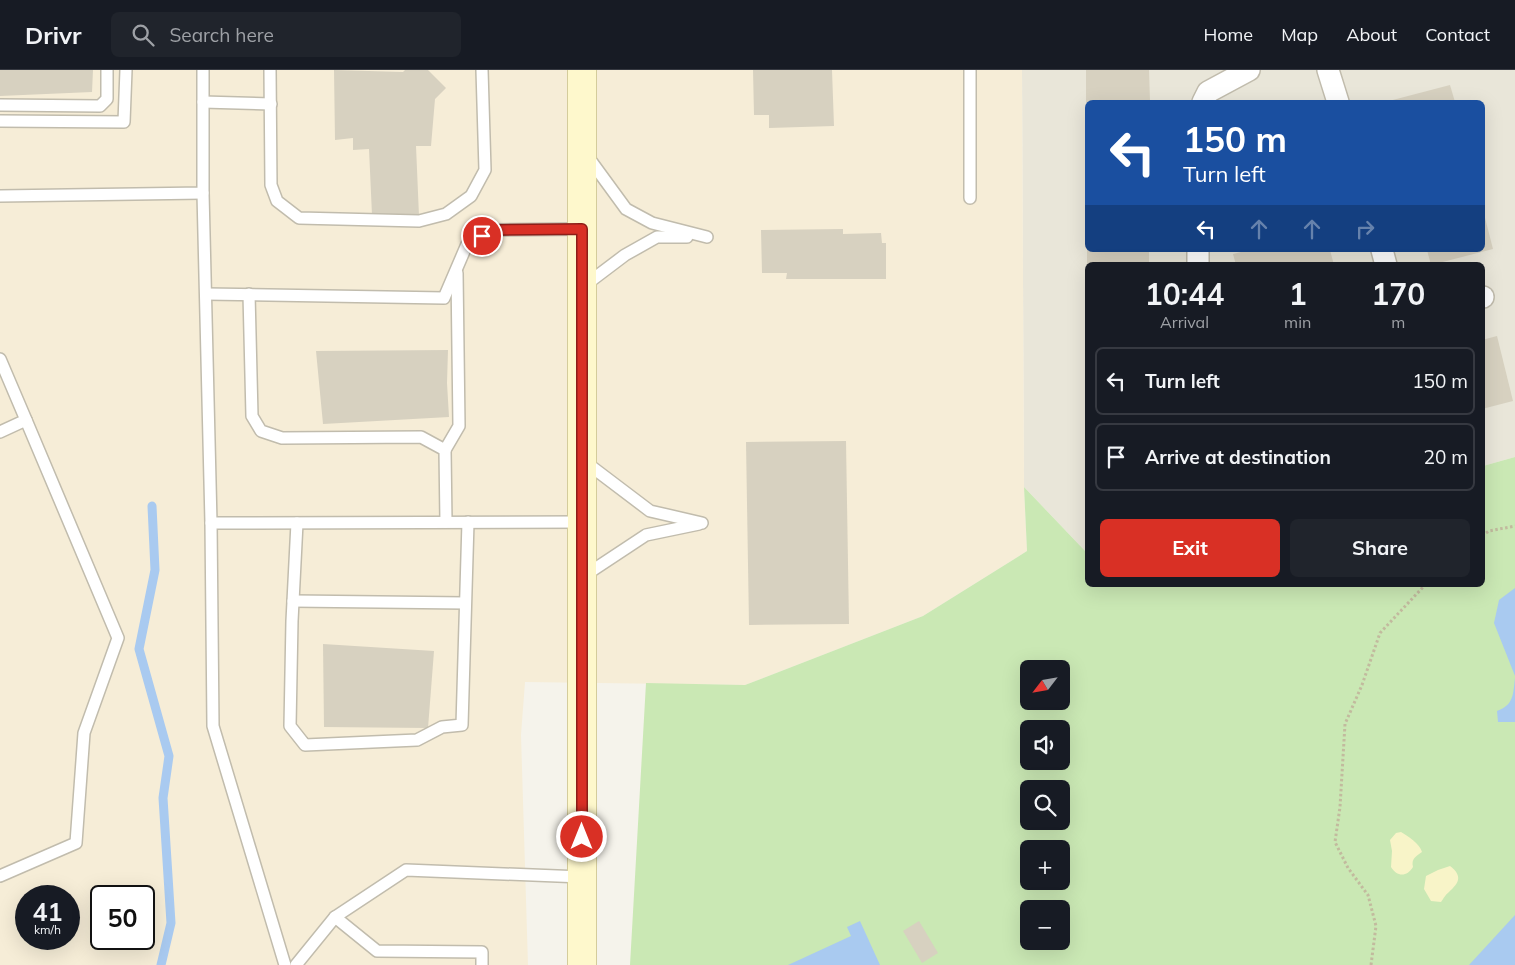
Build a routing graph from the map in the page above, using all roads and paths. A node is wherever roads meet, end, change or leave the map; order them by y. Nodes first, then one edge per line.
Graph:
1 (107, 70) edge
2 (126, 70) edge
3 (203, 70) edge
4 (270, 70) edge
5 (482, 70) edge
6 (582, 70) edge
7 (970, 70) edge
8 (1249, 70) edge
9 (1328, 70) edge
10 (1204, 100) edge
11 (1337, 100) edge
12 (203, 102) junction
13 (271, 104) junction
14 (0, 105) edge
15 (0, 121) edge
16 (582, 149) junction
17 (203, 193) junction
18 (0, 196) edge
19 (970, 198) dead end
20 (582, 229) junction
21 (457, 269) junction
22 (582, 288) junction
23 (206, 294) junction
24 (249, 294) junction
25 (0, 359) edge
26 (26, 420) junction
27 (0, 432) edge
28 (445, 450) junction
29 (582, 459) junction
30 (446, 522) junction
31 (468, 522) junction
32 (582, 522) junction
33 (211, 523) junction
34 (297, 523) junction
35 (1515, 526) edge
36 (1485, 534) edge
37 (582, 577) junction
38 (1422, 587) edge
39 (293, 601) junction
40 (465, 603) junction
41 (0, 876) edge
42 (582, 877) junction
43 (335, 917) junction
44 (285, 965) edge
45 (296, 965) edge
46 (482, 965) edge
47 (582, 965) edge
48 (1371, 965) edge

1 - 14 lane
2 - 15 lane
3 - 12 lane
4 - 13 lane
5 - 13 lane
6 - 16 main road
7 - 19 lane
8 - 10 street
9 - 11 street
12 - 13 lane
12 - 17 lane
16 - 20 main road
16 - 22 lane
17 - 18 lane
17 - 23 lane
20 - 21 lane
20 - 22 main road
21 - 24 lane
21 - 28 lane
22 - 29 main road
23 - 24 lane
23 - 33 lane
24 - 28 lane
25 - 26 lane
26 - 27 lane
26 - 41 lane
28 - 30 lane
29 - 32 main road
29 - 37 lane
30 - 31 lane
30 - 34 lane
31 - 32 lane
31 - 40 lane
32 - 37 main road
33 - 34 lane
33 - 44 lane
34 - 39 lane
35 - 36 path
37 - 42 main road
38 - 48 path
39 - 40 lane
39 - 40 lane
42 - 43 lane
42 - 47 main road
43 - 45 lane
43 - 46 lane

